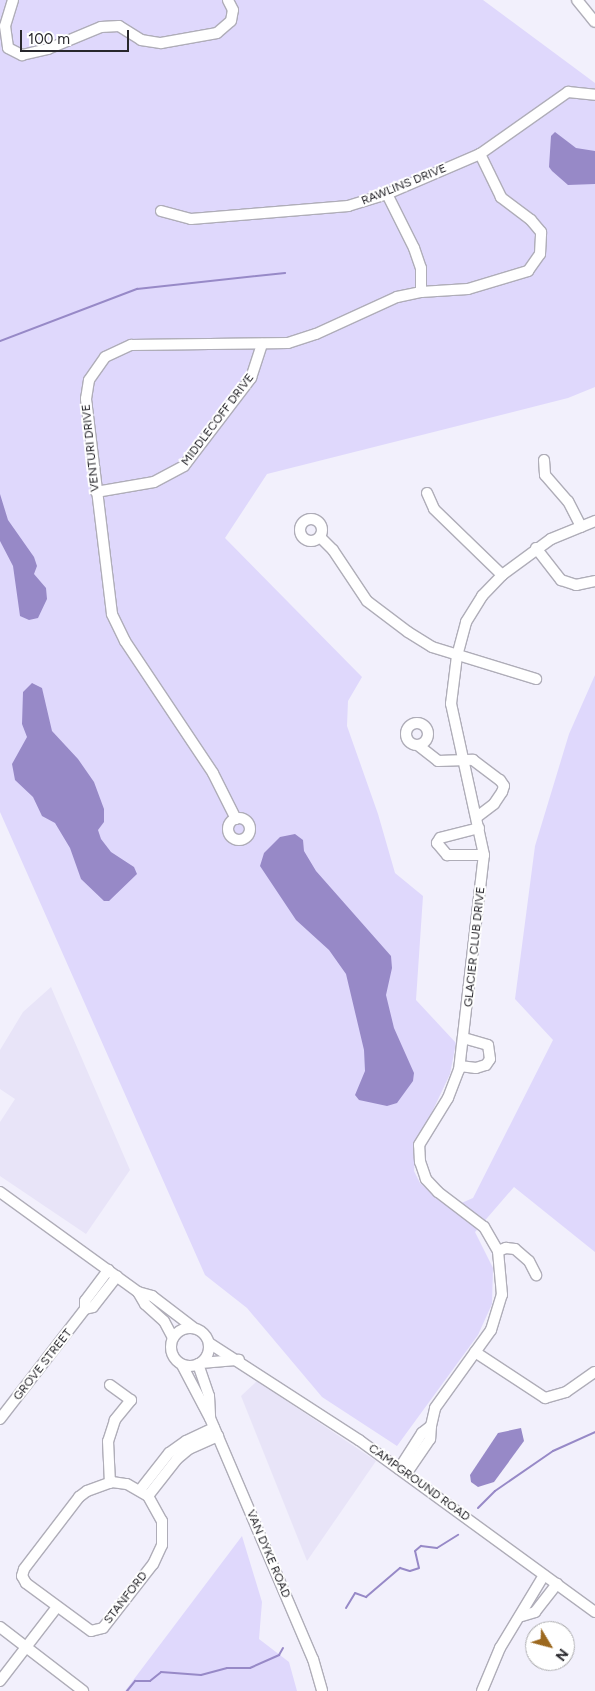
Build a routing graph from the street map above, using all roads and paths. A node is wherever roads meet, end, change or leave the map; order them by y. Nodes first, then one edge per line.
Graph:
1 (13, 0) edge
2 (228, 0) edge
3 (577, 0) edge
4 (595, 22) edge
5 (595, 95) edge
6 (480, 154) junction
7 (387, 194) junction
8 (162, 212) dead end
9 (421, 292) junction
10 (262, 344) junction
11 (544, 460) dead end
12 (96, 492) junction
13 (427, 493) dead end
14 (595, 521) edge
15 (581, 527) junction
16 (320, 537) dead end
17 (536, 548) junction
18 (502, 575) junction
19 (595, 581) edge
20 (457, 656) junction
21 (536, 679) dead end
22 (419, 746) dead end
23 (461, 762) junction
24 (477, 817) junction
25 (236, 818) dead end
26 (479, 828) junction
27 (484, 855) junction
28 (464, 1038) junction
29 (460, 1066) junction
30 (0, 1192) edge
31 (498, 1251) junction
32 (113, 1273) junction
33 (536, 1274) dead end
34 (138, 1292) junction
35 (194, 1328) junction
36 (172, 1338) junction
37 (209, 1344) junction
38 (475, 1352) junction
39 (239, 1360) junction
40 (200, 1364) junction
41 (182, 1365) junction
42 (595, 1372) edge
43 (110, 1384) dead end
44 (210, 1418) junction
45 (0, 1419) edge
46 (216, 1432) junction
47 (403, 1471) junction
48 (110, 1483) junction
49 (144, 1493) junction
50 (544, 1575) junction
51 (557, 1584) junction
52 (57, 1607) junction
53 (595, 1612) edge
54 (522, 1616) junction
55 (0, 1627) edge
56 (26, 1647) junction
57 (0, 1681) edge
58 (83, 1691) edge
59 (322, 1691) edge
60 (482, 1691) edge

1 - 2 street
3 - 4 street
5 - 6 street, RAWLINS DRIVE
6 - 7 street, RAWLINS DRIVE
6 - 9 street, VENTURI DRIVE
7 - 8 street, RAWLINS DRIVE
7 - 9 street
9 - 10 street, VENTURI DRIVE
10 - 12 street, MIDDLECOFF DRIVE
10 - 12 street, VENTURI DRIVE
11 - 15 street
12 - 25 street, VENTURI DRIVE
13 - 18 street
14 - 15 street, GLACIER CLUB DRIVE
15 - 17 street, GLACIER CLUB DRIVE
16 - 20 street
17 - 18 street, GLACIER CLUB DRIVE
17 - 19 street
18 - 20 street, GLACIER CLUB DRIVE
20 - 21 street
20 - 23 street, GLACIER CLUB DRIVE
22 - 23 street
23 - 24 street, GLACIER CLUB DRIVE
23 - 24 street
24 - 26 street, GLACIER CLUB DRIVE
26 - 27 street, GLACIER CLUB DRIVE
26 - 27 street
27 - 28 street, GLACIER CLUB DRIVE
28 - 29 street, GLACIER CLUB DRIVE
28 - 29 street
29 - 31 street, GLACIER CLUB DRIVE
30 - 32 street
31 - 33 street
31 - 38 street, GLACIER CLUB DRIVE
32 - 34 street
32 - 45 street, GROVE STREET
34 - 35 street
34 - 36 street
35 - 36 street
35 - 37 street
36 - 41 street
37 - 39 street, CAMPGROUND ROAD
37 - 40 street
38 - 42 street
38 - 47 street, GLACIER CLUB DRIVE
39 - 40 street
39 - 47 street, CAMPGROUND ROAD
40 - 41 street
40 - 44 street, VAN DYKE ROAD
41 - 44 street, VAN DYKE ROAD
43 - 48 street
44 - 46 street, VAN DYKE ROAD
46 - 49 street
46 - 59 street, VAN DYKE ROAD
47 - 50 street, CAMPGROUND ROAD
48 - 49 street
48 - 52 street
49 - 52 street, STANFORD
50 - 51 street, CAMPGROUND ROAD
50 - 54 street
51 - 53 street, CAMPGROUND ROAD
51 - 54 street
52 - 56 street
54 - 60 street
55 - 56 street
56 - 57 street
56 - 58 street

